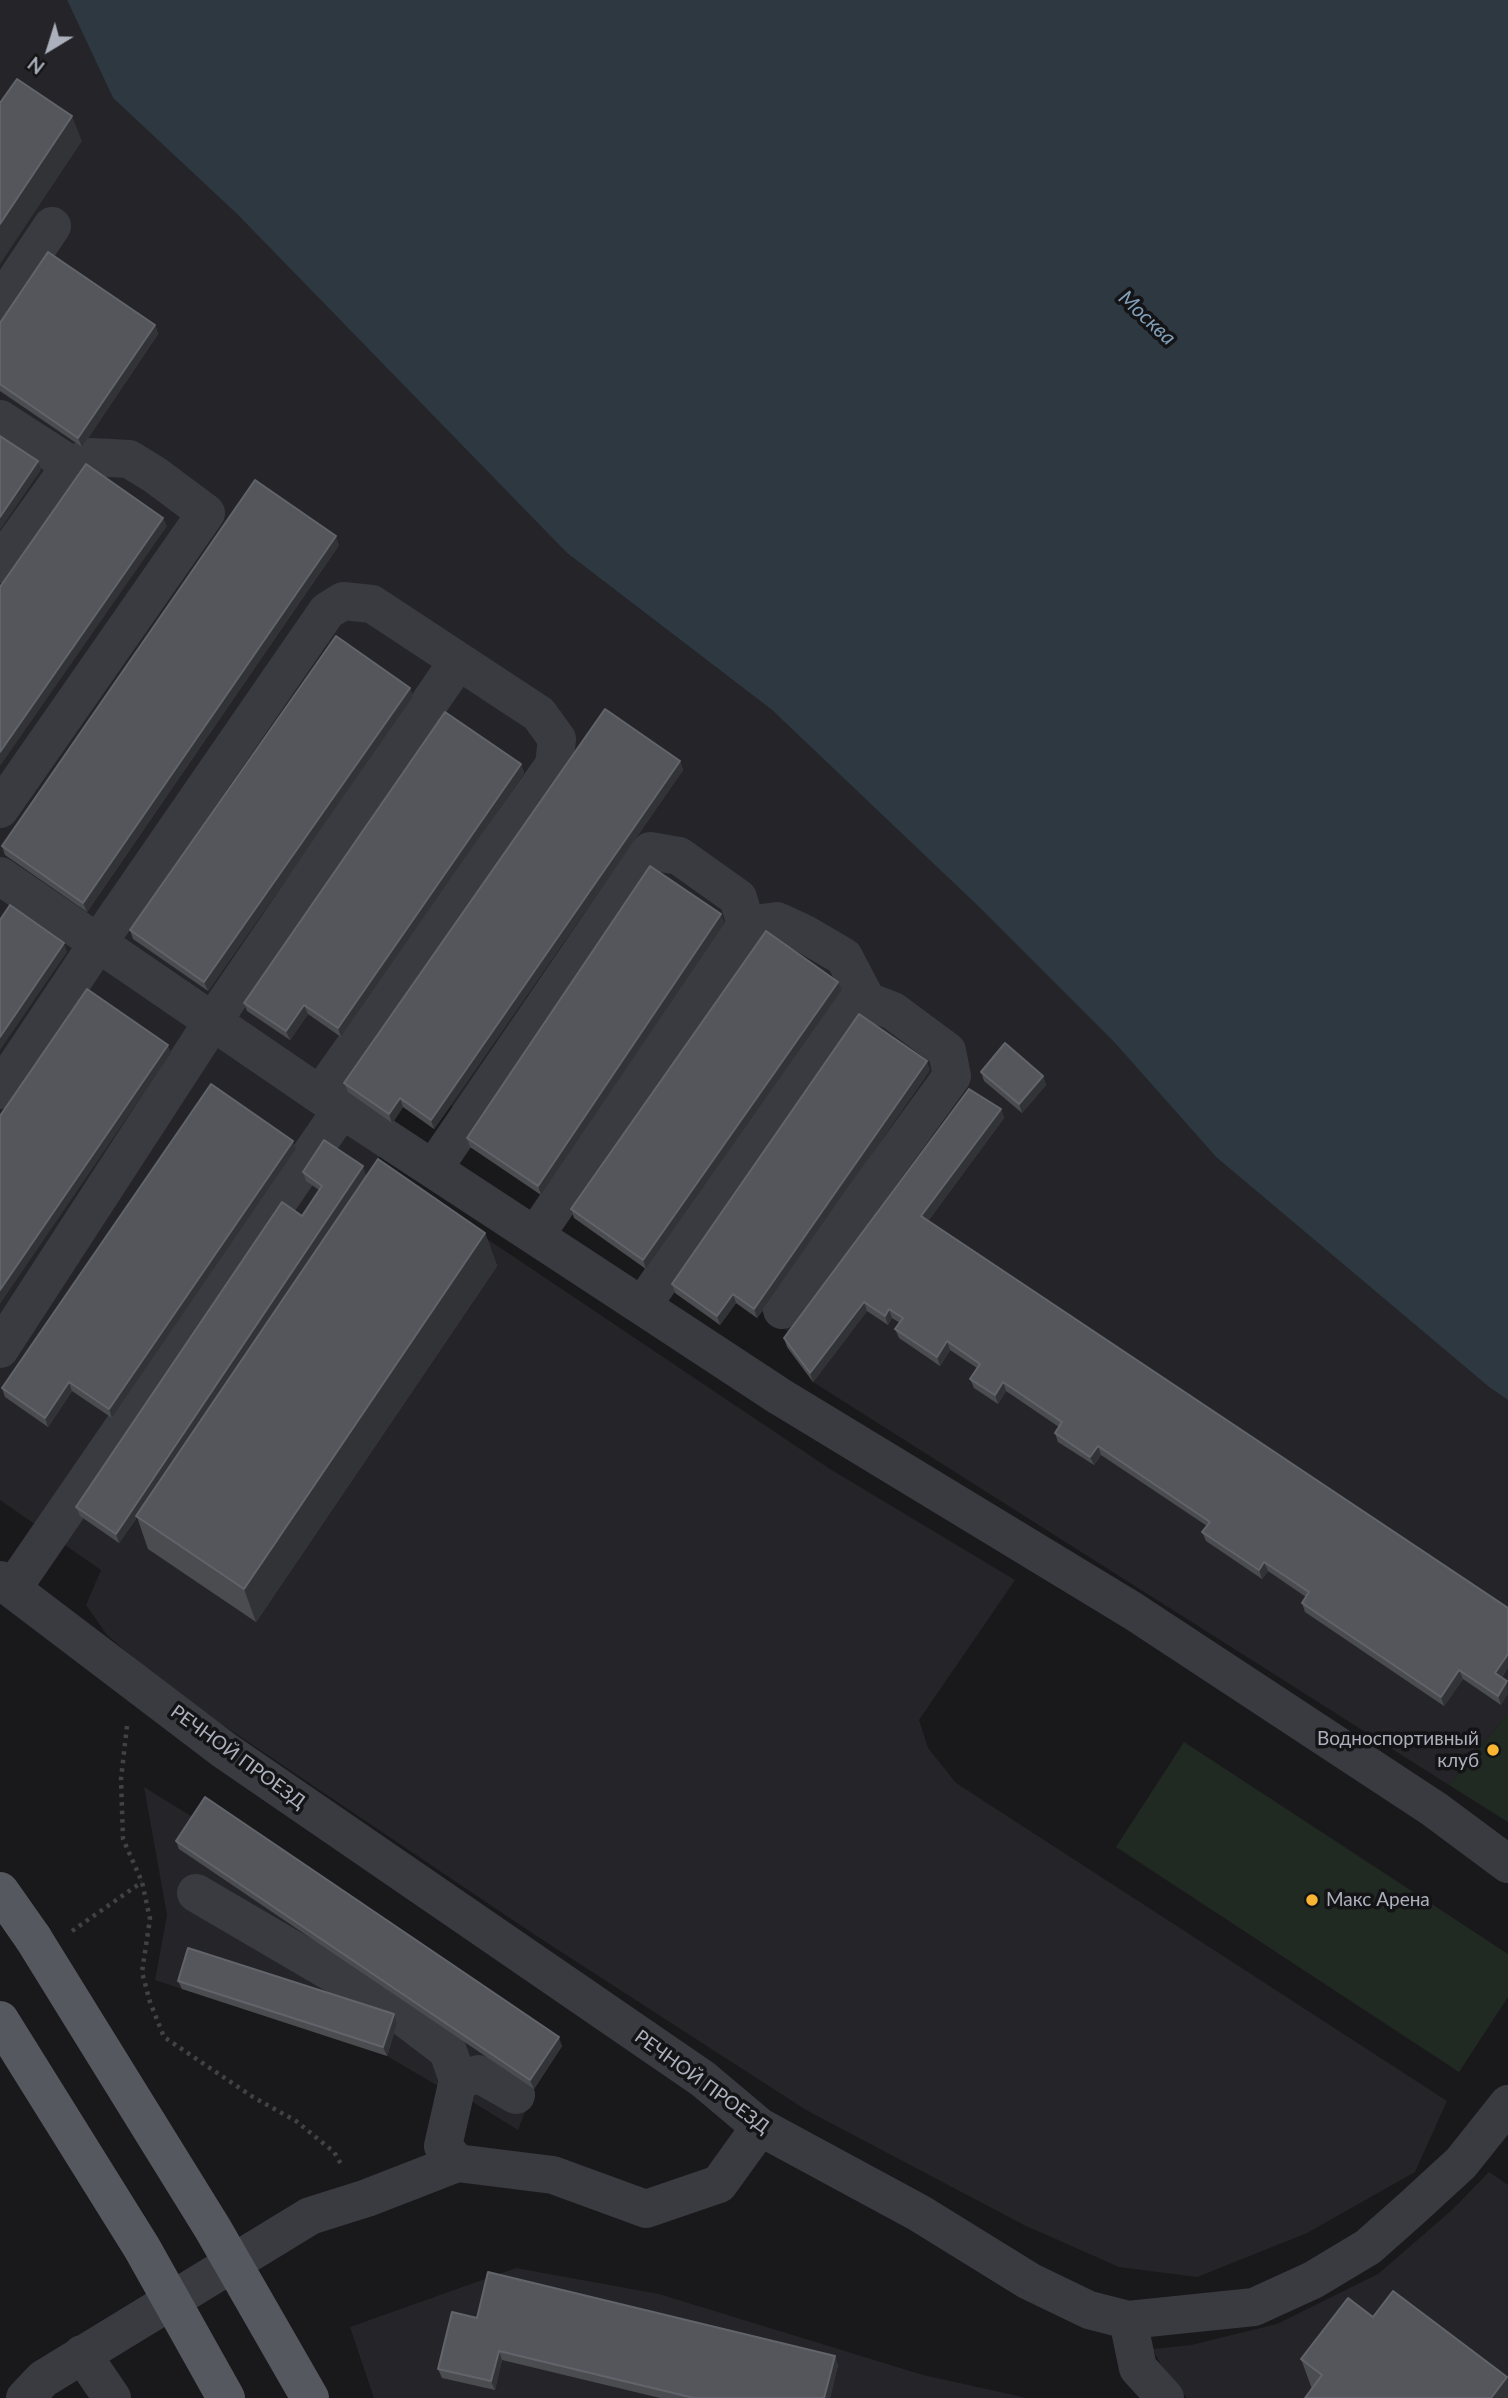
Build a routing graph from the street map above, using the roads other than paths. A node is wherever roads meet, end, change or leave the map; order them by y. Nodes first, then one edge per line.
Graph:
1 (52, 226) dead end
2 (0, 304) edge
3 (0, 419) edge
4 (71, 465) junction
5 (0, 564) edge
6 (458, 661) junction
7 (0, 809) edge
8 (0, 876) edge
9 (746, 925) junction
10 (98, 943) junction
11 (867, 1001) junction
12 (213, 1021) junction
13 (0, 1090) edge
14 (331, 1102) junction
15 (433, 1169) junction
16 (535, 1236) junction
17 (642, 1306) junction
18 (782, 1310) dead end
19 (0, 1349) edge
20 (6, 1585) edge
21 (1508, 1864) edge
22 (0, 1891) edge
23 (196, 1893) dead end
24 (0, 2020) edge
25 (458, 2080) junction
26 (516, 2095) dead end
27 (1508, 2104) edge
28 (760, 2126) junction
29 (457, 2163) junction
30 (1128, 2320) junction
31 (82, 2354) junction
32 (24, 2398) edge
33 (112, 2398) edge
34 (226, 2398) edge
35 (310, 2398) edge
36 (1165, 2398) edge

1 - 2 street
3 - 4 street
4 - 5 street
4 - 7 street
6 - 10 street
6 - 12 street
6 - 14 street
8 - 10 street
9 - 11 street
9 - 15 street
9 - 16 street
10 - 12 street
10 - 13 street
11 - 17 street
11 - 18 street
12 - 14 street
12 - 19 street
14 - 15 street
14 - 20 street
15 - 16 street
16 - 17 street
17 - 21 street
20 - 28 street, РЕЧНОЙ ПРОЕЗД
22 - 35 main road, bridge
23 - 25 street
24 - 34 main road, bridge
25 - 26 street
25 - 29 street
27 - 30 street, РЕЧНОЙ ПРОЕЗД
28 - 29 street
28 - 30 street, РЕЧНОЙ ПРОЕЗД
29 - 31 street
30 - 36 street
31 - 32 street
31 - 33 street

